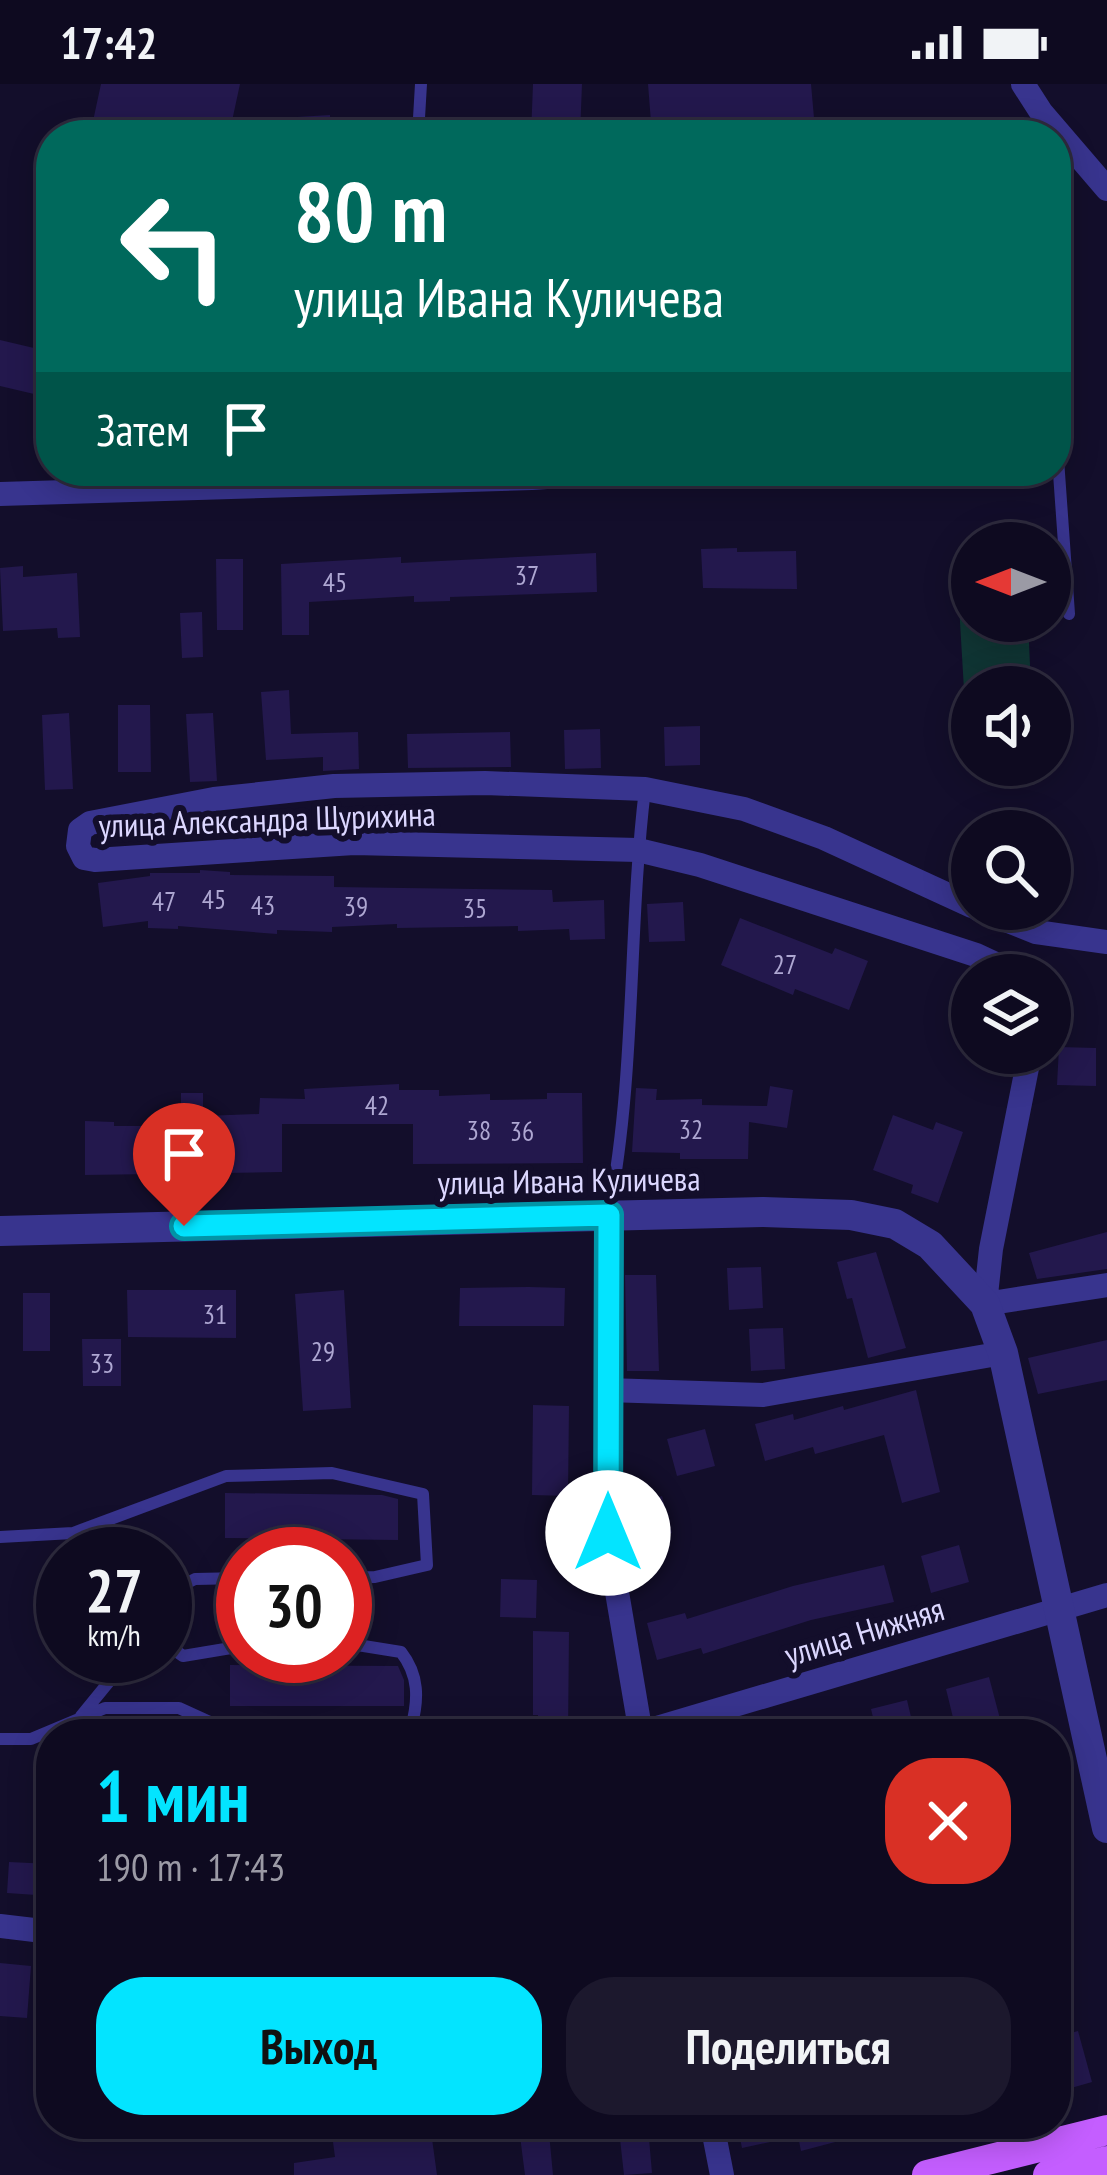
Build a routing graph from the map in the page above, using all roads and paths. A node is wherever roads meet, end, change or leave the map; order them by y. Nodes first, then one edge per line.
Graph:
1 (421, 84) edge
2 (1023, 84) edge
3 (419, 120) edge
4 (1048, 120) edge
5 (1071, 147) edge
6 (1107, 189) edge
7 (184, 486) edge
8 (1060, 486) edge
9 (0, 494) edge
10 (1062, 522) edge
11 (645, 789) junction
12 (638, 850) junction
13 (951, 897) edge
14 (1031, 930) edge
15 (1107, 942) edge
16 (973, 954) edge
17 (1026, 1074) edge
18 (609, 1215) junction
19 (0, 1231) edge
20 (1107, 1285) edge
21 (985, 1304) junction
22 (1003, 1353) junction
23 (607, 1390) junction
24 (0, 1538) edge
25 (372, 1577) edge
26 (1107, 1595) edge
27 (1058, 1607) junction
28 (372, 1647) edge
29 (108, 1683) edge
30 (80, 1717) junction
31 (76, 1719) edge
32 (203, 1719) edge
33 (413, 1719) edge
34 (638, 1719) edge
35 (689, 1719) edge
36 (36, 1737) edge
37 (0, 1738) edge
38 (1107, 1828) edge
39 (0, 1927) edge
40 (36, 1931) edge
41 (1107, 2130) edge
42 (715, 2139) edge
43 (1107, 2161) edge
44 (722, 2175) edge
45 (927, 2175) edge
46 (1048, 2175) edge

1 - 3 lane
2 - 4 street
5 - 6 street
7 - 9 street
8 - 10 lane
11 - 12 lane
11 - 12 street, улица Александра Щурихина
11 - 13 street, улица Александра Щурихина
12 - 16 street, улица Александра Щурихина
12 - 18 lane
14 - 15 street, улица Александра Щурихина
17 - 21 street
18 - 19 street, улица Ивана Куличева
18 - 21 street, улица Ивана Куличева
18 - 23 street
20 - 21 street
21 - 22 street
22 - 23 street
22 - 27 street
23 - 34 street
24 - 25 lane
26 - 27 street, улица Нижняя
27 - 35 street, улица Нижняя
27 - 38 street
28 - 33 lane
29 - 30 lane
30 - 31 lane
30 - 32 lane
36 - 37 lane
39 - 40 street
41 - 45 main road
42 - 44 street
43 - 46 main road

